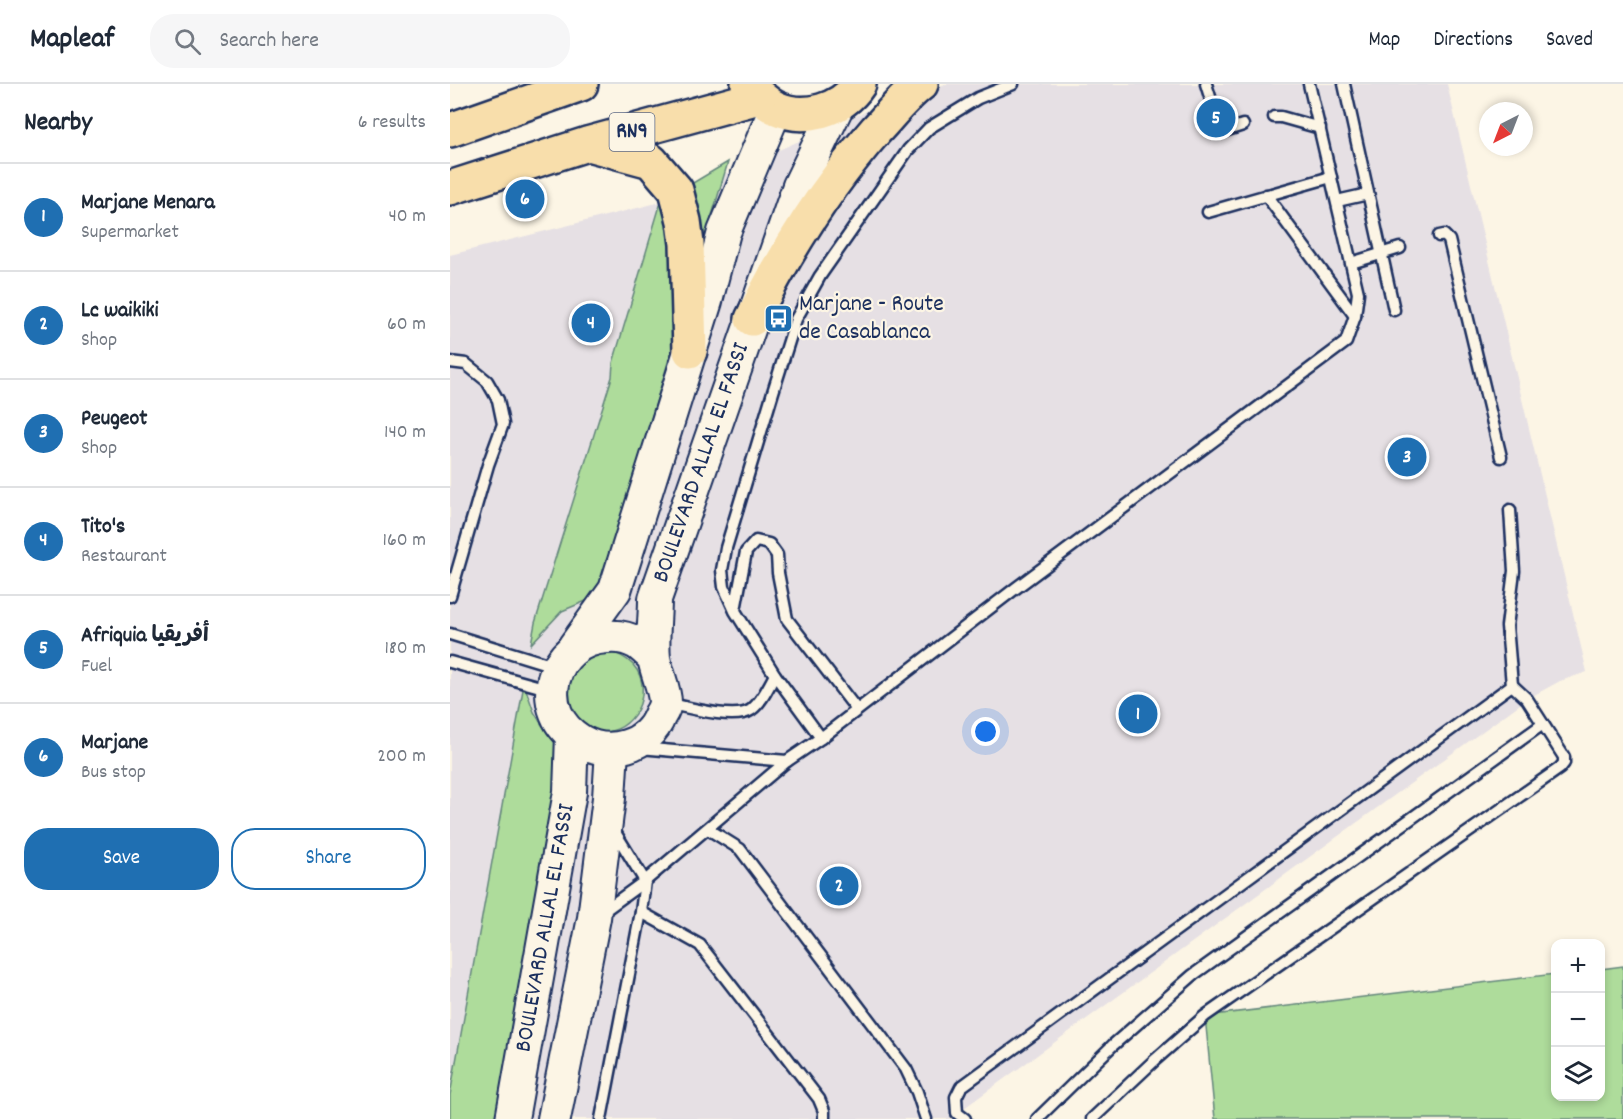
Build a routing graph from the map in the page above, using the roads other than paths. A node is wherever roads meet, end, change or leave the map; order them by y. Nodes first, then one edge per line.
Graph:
1 (580, 84) edge
2 (921, 84) edge
3 (1013, 84) edge
4 (1206, 84) edge
5 (1310, 84) edge
6 (1344, 84) edge
7 (848, 94) edge
8 (761, 96) edge
9 (1274, 117) dead end
10 (1243, 125) dead end
11 (1320, 129) junction
12 (450, 130) edge
13 (586, 144) junction
14 (1331, 177) junction
15 (450, 188) edge
16 (1368, 194) junction
17 (1266, 195) junction
18 (1337, 201) junction
19 (1208, 212) dead end
20 (1439, 236) dead end
21 (1400, 248) dead end
22 (1381, 254) junction
23 (1351, 263) junction
24 (1394, 310) dead end
25 (1355, 315) junction
26 (752, 319) junction
27 (690, 351) junction
28 (450, 362) edge
29 (1501, 457) dead end
30 (1510, 510) dead end
31 (450, 596) edge
32 (735, 611) junction
33 (450, 634) edge
34 (654, 658) junction
35 (450, 662) edge
36 (561, 668) junction
37 (775, 675) junction
38 (1512, 685) junction
39 (665, 703) junction
40 (856, 711) junction
41 (1543, 724) junction
42 (572, 735) junction
43 (821, 738) junction
44 (620, 748) junction
45 (787, 762) junction
46 (606, 818) junction
47 (708, 829) junction
48 (645, 881) junction
49 (641, 912) junction
50 (594, 918) junction
51 (512, 1119) edge
52 (554, 1119) edge
53 (601, 1119) edge
54 (824, 1119) edge
55 (926, 1119) edge
56 (965, 1119) edge
57 (1037, 1119) edge
58 (1092, 1119) edge

1 - 12 main road
2 - 26 main road
3 - 32 lane
4 - 10 lane
5 - 11 lane
6 - 16 lane
7 - 8 main road, RN9
7 - 26 main road, BOULEVARD ALLAL EL FASSI
8 - 13 main road, RN9
8 - 27 main road, BOULEVARD ALLAL EL FASSI
9 - 11 lane
11 - 14 lane
13 - 15 main road, RN9
13 - 27 main road
14 - 17 lane
14 - 18 lane
16 - 18 lane
16 - 22 lane
17 - 19 lane
17 - 25 lane
18 - 23 lane
20 - 29 lane
21 - 22 lane
22 - 23 lane
22 - 24 lane
23 - 25 lane
25 - 40 lane
26 - 34 main road, BOULEVARD ALLAL EL FASSI
27 - 36 main road, BOULEVARD ALLAL EL FASSI
28 - 31 lane
30 - 38 lane
32 - 37 lane
32 - 40 lane
33 - 36 lane
34 - 36 main road
34 - 39 main road
35 - 36 lane
36 - 42 main road
37 - 39 lane
37 - 43 lane
38 - 41 lane
38 - 56 lane
39 - 44 main road
40 - 43 lane
41 - 57 lane
41 - 58 lane
42 - 44 main road
42 - 51 main road, BOULEVARD ALLAL EL FASSI
43 - 45 lane
44 - 45 lane
44 - 46 main road, BOULEVARD ALLAL EL FASSI
45 - 47 lane
46 - 48 lane
46 - 50 main road, BOULEVARD ALLAL EL FASSI
47 - 48 lane
47 - 55 lane
48 - 49 lane
48 - 50 lane
49 - 53 lane
49 - 54 lane
50 - 52 main road, BOULEVARD ALLAL EL FASSI

